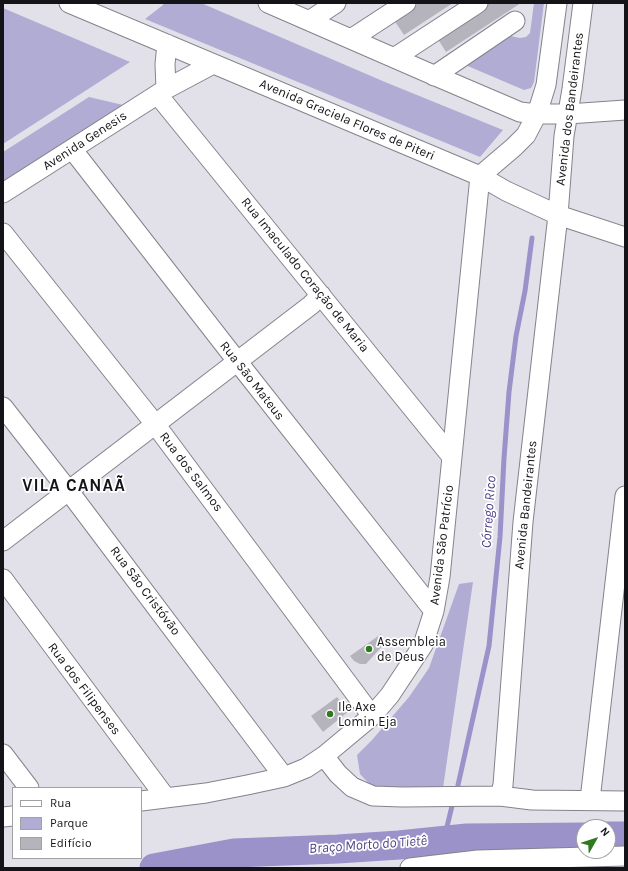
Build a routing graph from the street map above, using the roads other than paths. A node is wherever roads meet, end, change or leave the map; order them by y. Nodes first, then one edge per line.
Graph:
1 (69, 3) edge
2 (268, 3) edge
3 (336, 3) edge
4 (406, 3) edge
5 (478, 3) edge
6 (557, 3) edge
7 (583, 3) edge
8 (309, 21) junction
9 (515, 21) dead end
10 (351, 39) junction
11 (167, 44) junction
12 (394, 58) junction
13 (213, 64) junction
14 (434, 76) junction
15 (162, 92) junction
16 (625, 110) edge
17 (538, 114) junction
18 (568, 114) junction
19 (72, 149) junction
20 (480, 176) junction
21 (3, 193) edge
22 (558, 215) junction
23 (3, 233) edge
24 (625, 237) edge
25 (321, 295) junction
26 (237, 361) junction
27 (3, 407) edge
28 (155, 424) junction
29 (452, 457) junction
30 (68, 490) junction
31 (625, 496) edge
32 (3, 541) edge
33 (3, 579) edge
34 (434, 611) junction
35 (372, 716) junction
36 (3, 754) edge
37 (324, 756) junction
38 (284, 777) junction
39 (28, 787) edge
40 (500, 796) junction
41 (166, 798) junction
42 (590, 800) junction
43 (142, 801) edge
44 (625, 801) edge
45 (625, 856) edge
46 (541, 863) edge
47 (410, 868) edge

1 - 11 street, Avenida Graciela Flores de Piteri
2 - 8 street
3 - 8 street
4 - 10 street
5 - 12 street
6 - 17 street
7 - 18 street, Avenida dos Bandeirantes
8 - 10 street
9 - 14 street
10 - 12 street
11 - 13 street, Avenida Graciela Flores de Piteri
11 - 15 street
12 - 14 street
13 - 15 street, Avenida Genesis
13 - 20 street, Avenida Graciela Flores de Piteri
14 - 17 street
15 - 19 street, Avenida Genesis
15 - 25 street, Rua Imaculado Coração de Maria
16 - 18 street
17 - 18 street
17 - 20 street
18 - 22 street, Avenida dos Bandeirantes
19 - 21 street, Avenida Genesis
19 - 26 street, Rua São Mateus
20 - 22 street, Avenida Graciela Flores de Piteri
20 - 29 street, Avenida São Patrício
22 - 24 street, Avenida Graciela Flores de Piteri
22 - 40 street, Avenida Bandeirantes
23 - 28 street, Rua dos Salmos
25 - 26 street
25 - 29 street, Rua Imaculado Coração de Maria
26 - 28 street
26 - 34 street, Rua São Mateus
27 - 30 street, Rua São Cristóvão
28 - 30 street
28 - 35 street, Rua dos Salmos
29 - 34 street, Avenida São Patrício
30 - 32 street
30 - 38 street, Rua São Cristóvão
31 - 42 street
33 - 41 street, Rua dos Filipenses
34 - 35 street, Avenida São Patrício
35 - 37 street, Avenida São Patrício
36 - 39 street
37 - 38 street, Avenida São Patrício
37 - 40 street
38 - 41 street, Avenida São Patrício
40 - 42 street
41 - 43 street, Avenida São Patrício
42 - 44 street
45 - 46 street
46 - 47 street

